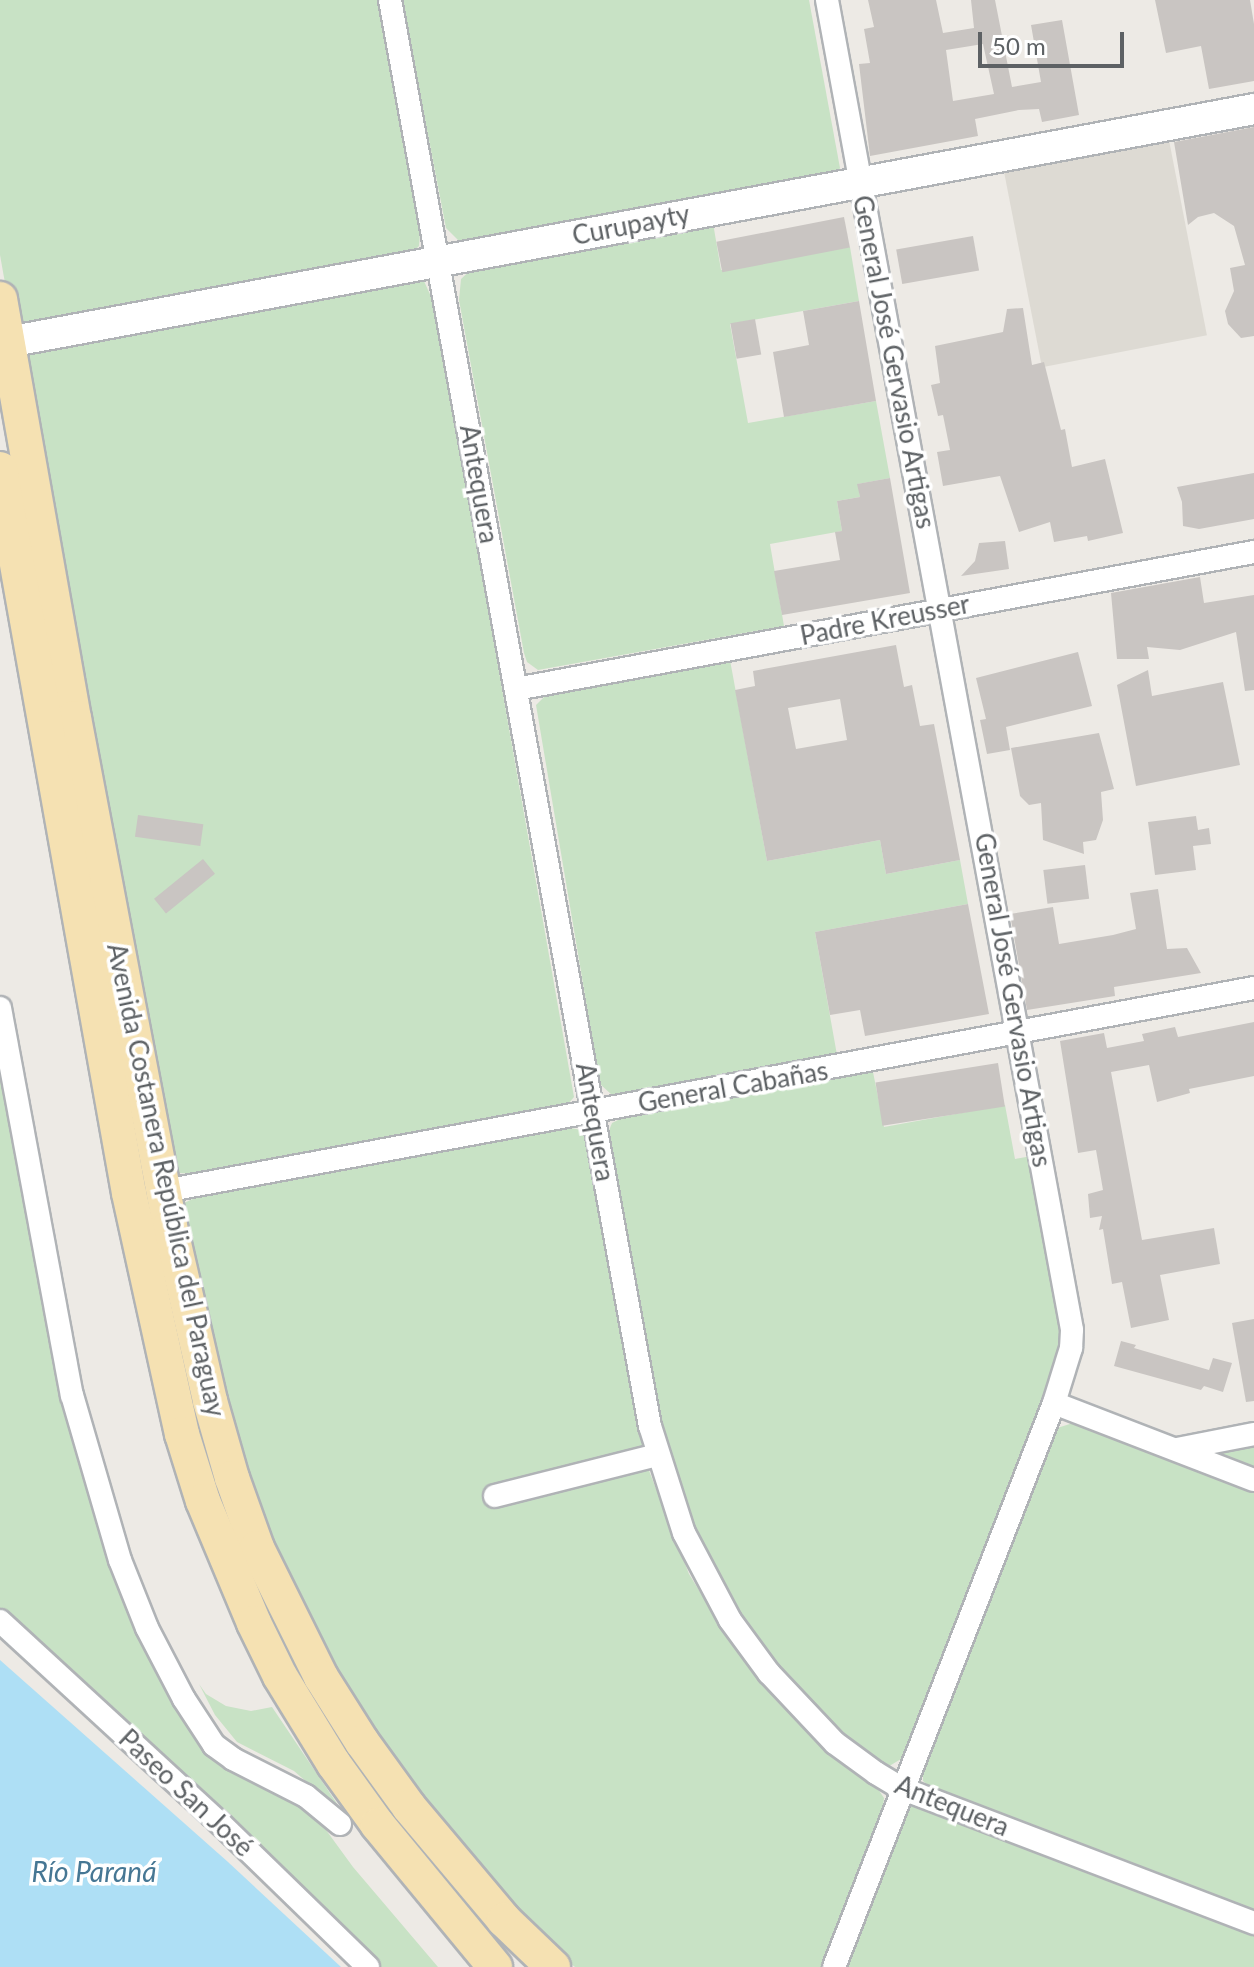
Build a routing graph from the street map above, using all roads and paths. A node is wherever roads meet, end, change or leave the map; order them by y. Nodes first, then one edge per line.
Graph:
1 (390, 0) edge
2 (827, 0) edge
3 (1254, 109) edge
4 (861, 182) junction
5 (438, 261) junction
6 (0, 299) edge
7 (8, 342) junction
8 (0, 469) edge
9 (1254, 552) edge
10 (940, 610) junction
11 (516, 689) junction
12 (1254, 988) edge
13 (0, 1008) edge
14 (1020, 1034) junction
15 (594, 1112) junction
16 (164, 1191) junction
17 (1054, 1403) junction
18 (1254, 1434) edge
19 (1175, 1449) junction
20 (657, 1455) junction
21 (1254, 1480) edge
22 (495, 1496) dead end
23 (0, 1621) edge
24 (903, 1789) junction
25 (340, 1824) dead end
26 (1254, 1923) edge
27 (368, 1967) edge
28 (495, 1967) edge
29 (553, 1967) edge
30 (834, 1967) edge

1 - 5 street, Antequera
2 - 4 street, General José Gervasio Artigas
3 - 4 street, Curupayty
4 - 5 street, Curupayty
4 - 10 street, General José Gervasio Artigas
5 - 7 street, Curupayty
5 - 11 street, Antequera
6 - 7 main road, Avenida Costanera República del Paraguay
7 - 16 main road, Avenida Costanera República del Paraguay
8 - 28 main road, Avenida Costanera República del Paraguay
9 - 10 street, Padre Kreusser
10 - 11 street, Padre Kreusser
10 - 14 street, General José Gervasio Artigas
11 - 15 street, Antequera
12 - 14 street, General Cabañas
13 - 25 street
14 - 15 street, General Cabañas
14 - 17 street, General José Gervasio Artigas
15 - 16 street, General Cabañas
15 - 20 street, Antequera
16 - 29 main road, Avenida Costanera República del Paraguay
17 - 19 street
17 - 24 street, General José Gervasio Artigas
18 - 19 street
19 - 21 street
20 - 22 street
20 - 24 street, Antequera
23 - 27 street, Paseo San José
24 - 26 street, Antequera
24 - 30 street, General José Gervasio Artigas

